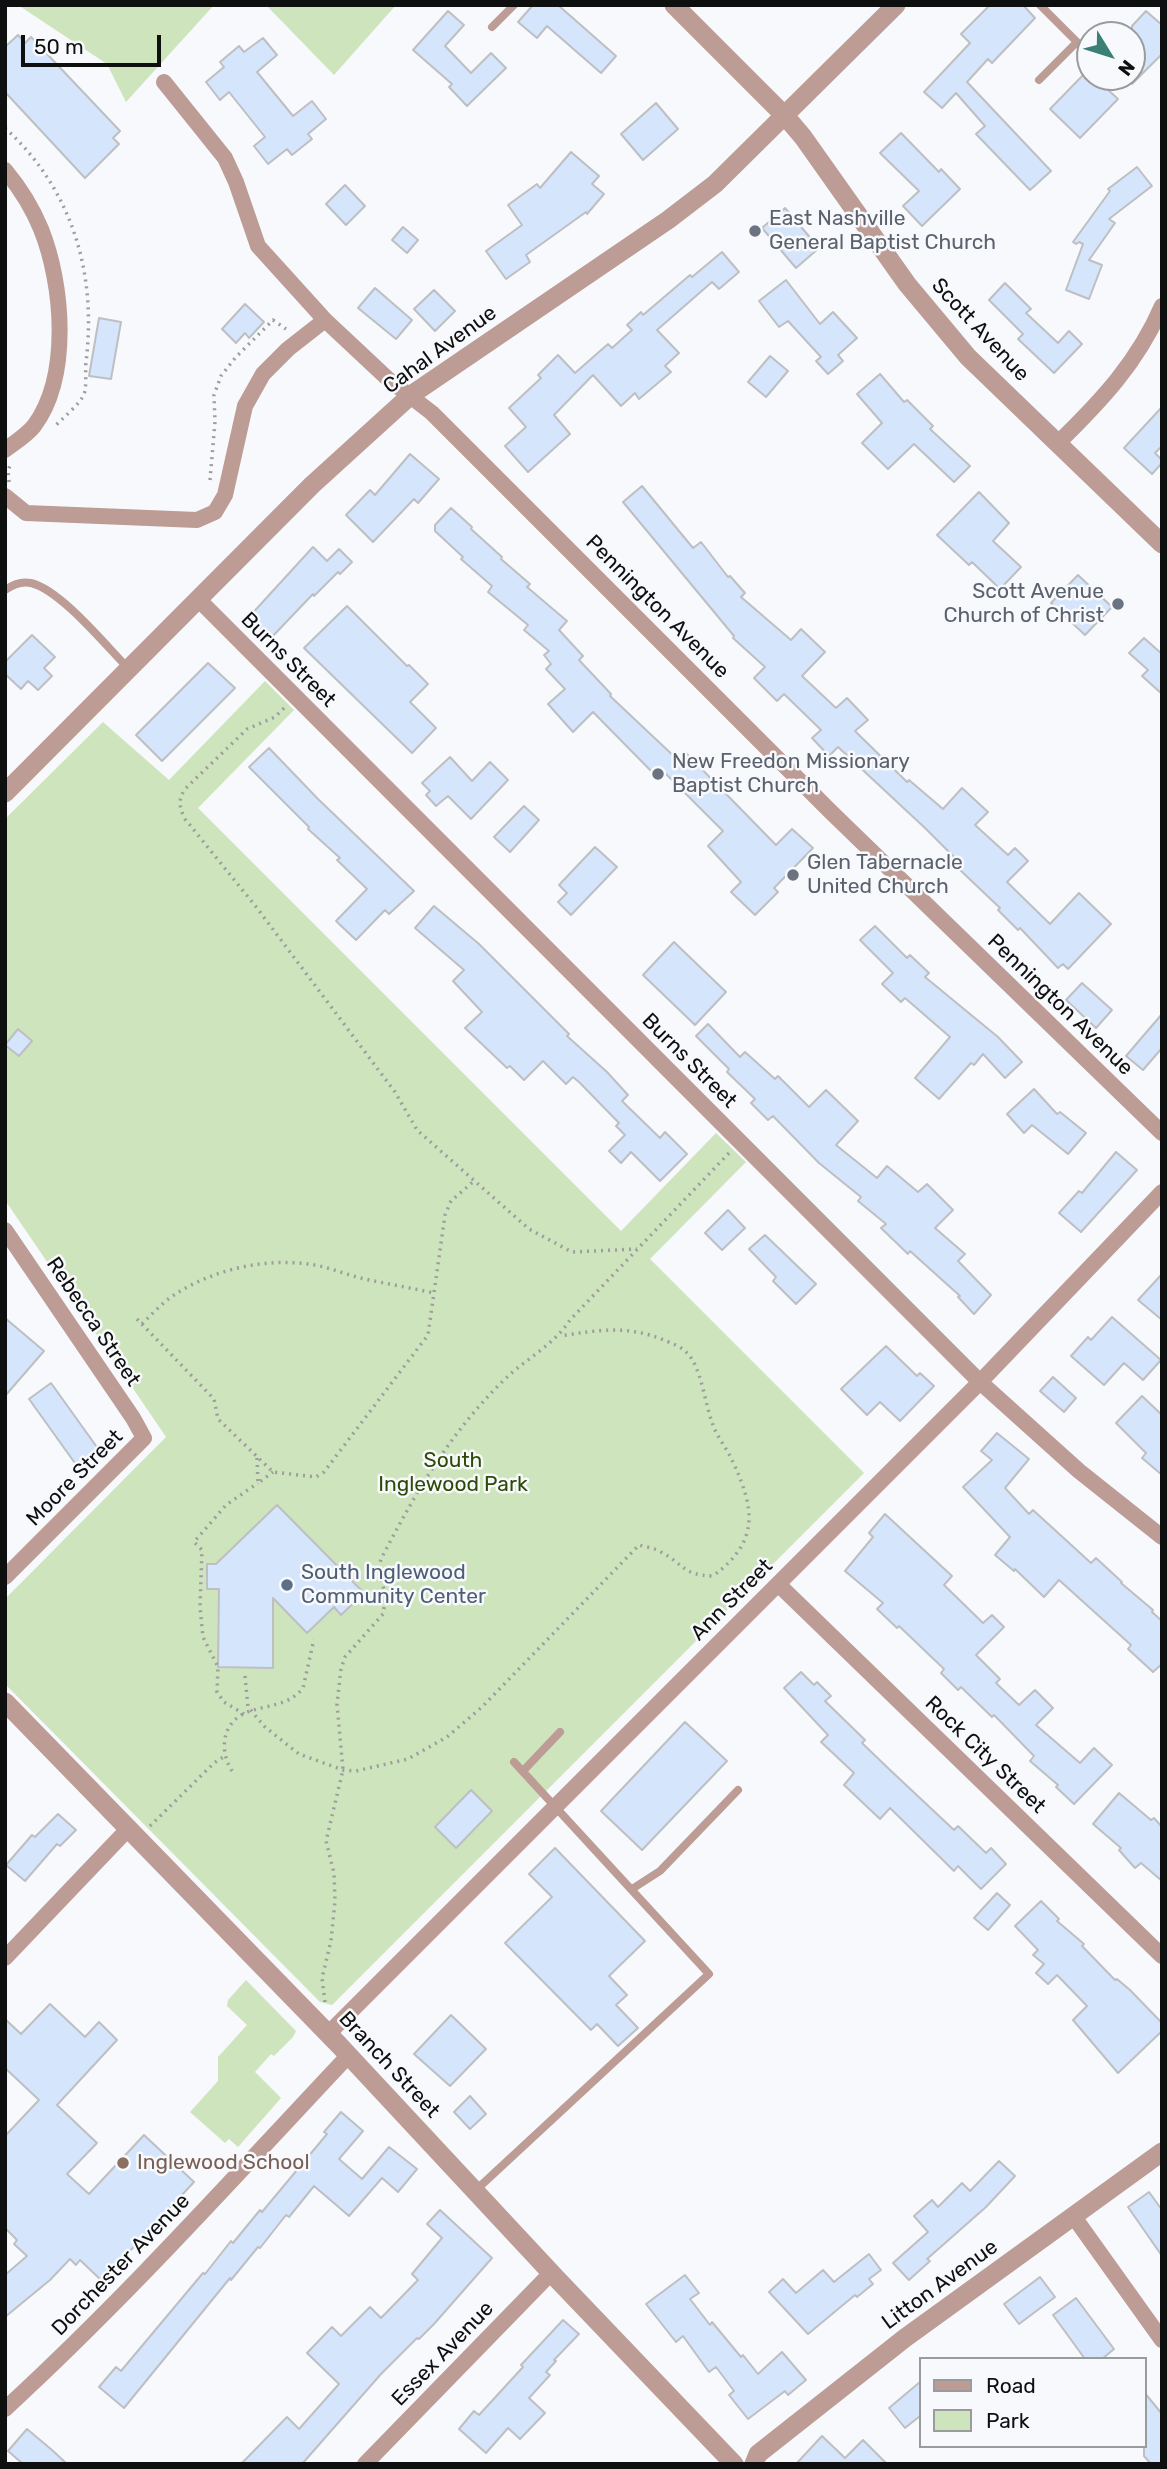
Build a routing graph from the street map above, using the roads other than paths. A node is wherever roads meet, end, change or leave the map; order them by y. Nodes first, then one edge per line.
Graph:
1 (514, 5) edge
2 (674, 5) edge
3 (896, 5) edge
4 (1040, 5) edge
5 (492, 27) dead end
6 (1039, 80) dead end
7 (164, 82) dead end
8 (786, 117) junction
9 (5, 170) edge
10 (1162, 306) edge
11 (325, 320) junction
12 (411, 395) junction
13 (1058, 443) junction
14 (9, 455) edge
15 (7, 490) edge
16 (1162, 544) edge
17 (5, 590) edge
18 (199, 600) junction
19 (129, 669) junction
20 (5, 793) edge
21 (1161, 1131) edge
22 (1162, 1192) edge
23 (5, 1230) edge
24 (980, 1381) junction
25 (144, 1438) joint
26 (1162, 1537) edge
27 (5, 1577) edge
28 (778, 1584) junction
29 (5, 1702) edge
30 (559, 1732) dead end
31 (514, 1762) dead end
32 (523, 1771) junction
33 (738, 1790) dead end
34 (555, 1805) junction
35 (138, 1829) junction
36 (632, 1889) junction
37 (1162, 1955) edge
38 (5, 1958) edge
39 (328, 2034) junction
40 (349, 2055) junction
41 (1162, 2152) edge
42 (475, 2191) junction
43 (1074, 2217) junction
44 (551, 2273) junction
45 (1162, 2340) edge
46 (5, 2409) edge
47 (365, 2464) edge
48 (734, 2464) edge
49 (754, 2464) edge

1 - 5 lane
2 - 8 street, Scott Avenue
3 - 8 street, Cahal Avenue
4 - 6 lane
7 - 11 street, Pennington Avenue
8 - 12 street, Cahal Avenue
8 - 13 street, Scott Avenue
9 - 14 street
10 - 13 street
11 - 12 street, Pennington Avenue
11 - 15 street
12 - 18 street, Cahal Avenue
12 - 21 street, Pennington Avenue
13 - 16 street, Scott Avenue
17 - 19 lane
18 - 19 street, Cahal Avenue
18 - 24 street, Burns Street
19 - 20 street, Cahal Avenue
22 - 24 street, Ann Street
23 - 25 street, Rebecca Street
24 - 26 street, Burns Street
24 - 28 street, Ann Street
25 - 27 street, Moore Street
28 - 34 street, Ann Street
28 - 37 street, Rock City Street
29 - 35 street, Branch Street
30 - 32 lane
31 - 32 lane
32 - 34 lane
33 - 36 lane
34 - 36 lane
34 - 39 street, Ann Street
35 - 38 street
35 - 39 street, Branch Street
36 - 42 lane
39 - 40 street, Branch Street
40 - 42 street, Branch Street
40 - 46 street, Dorchester Avenue
41 - 43 street, Litton Avenue
42 - 44 street, Branch Street
43 - 45 street
43 - 49 street, Litton Avenue
44 - 47 street, Essex Avenue
44 - 48 street, Branch Street

